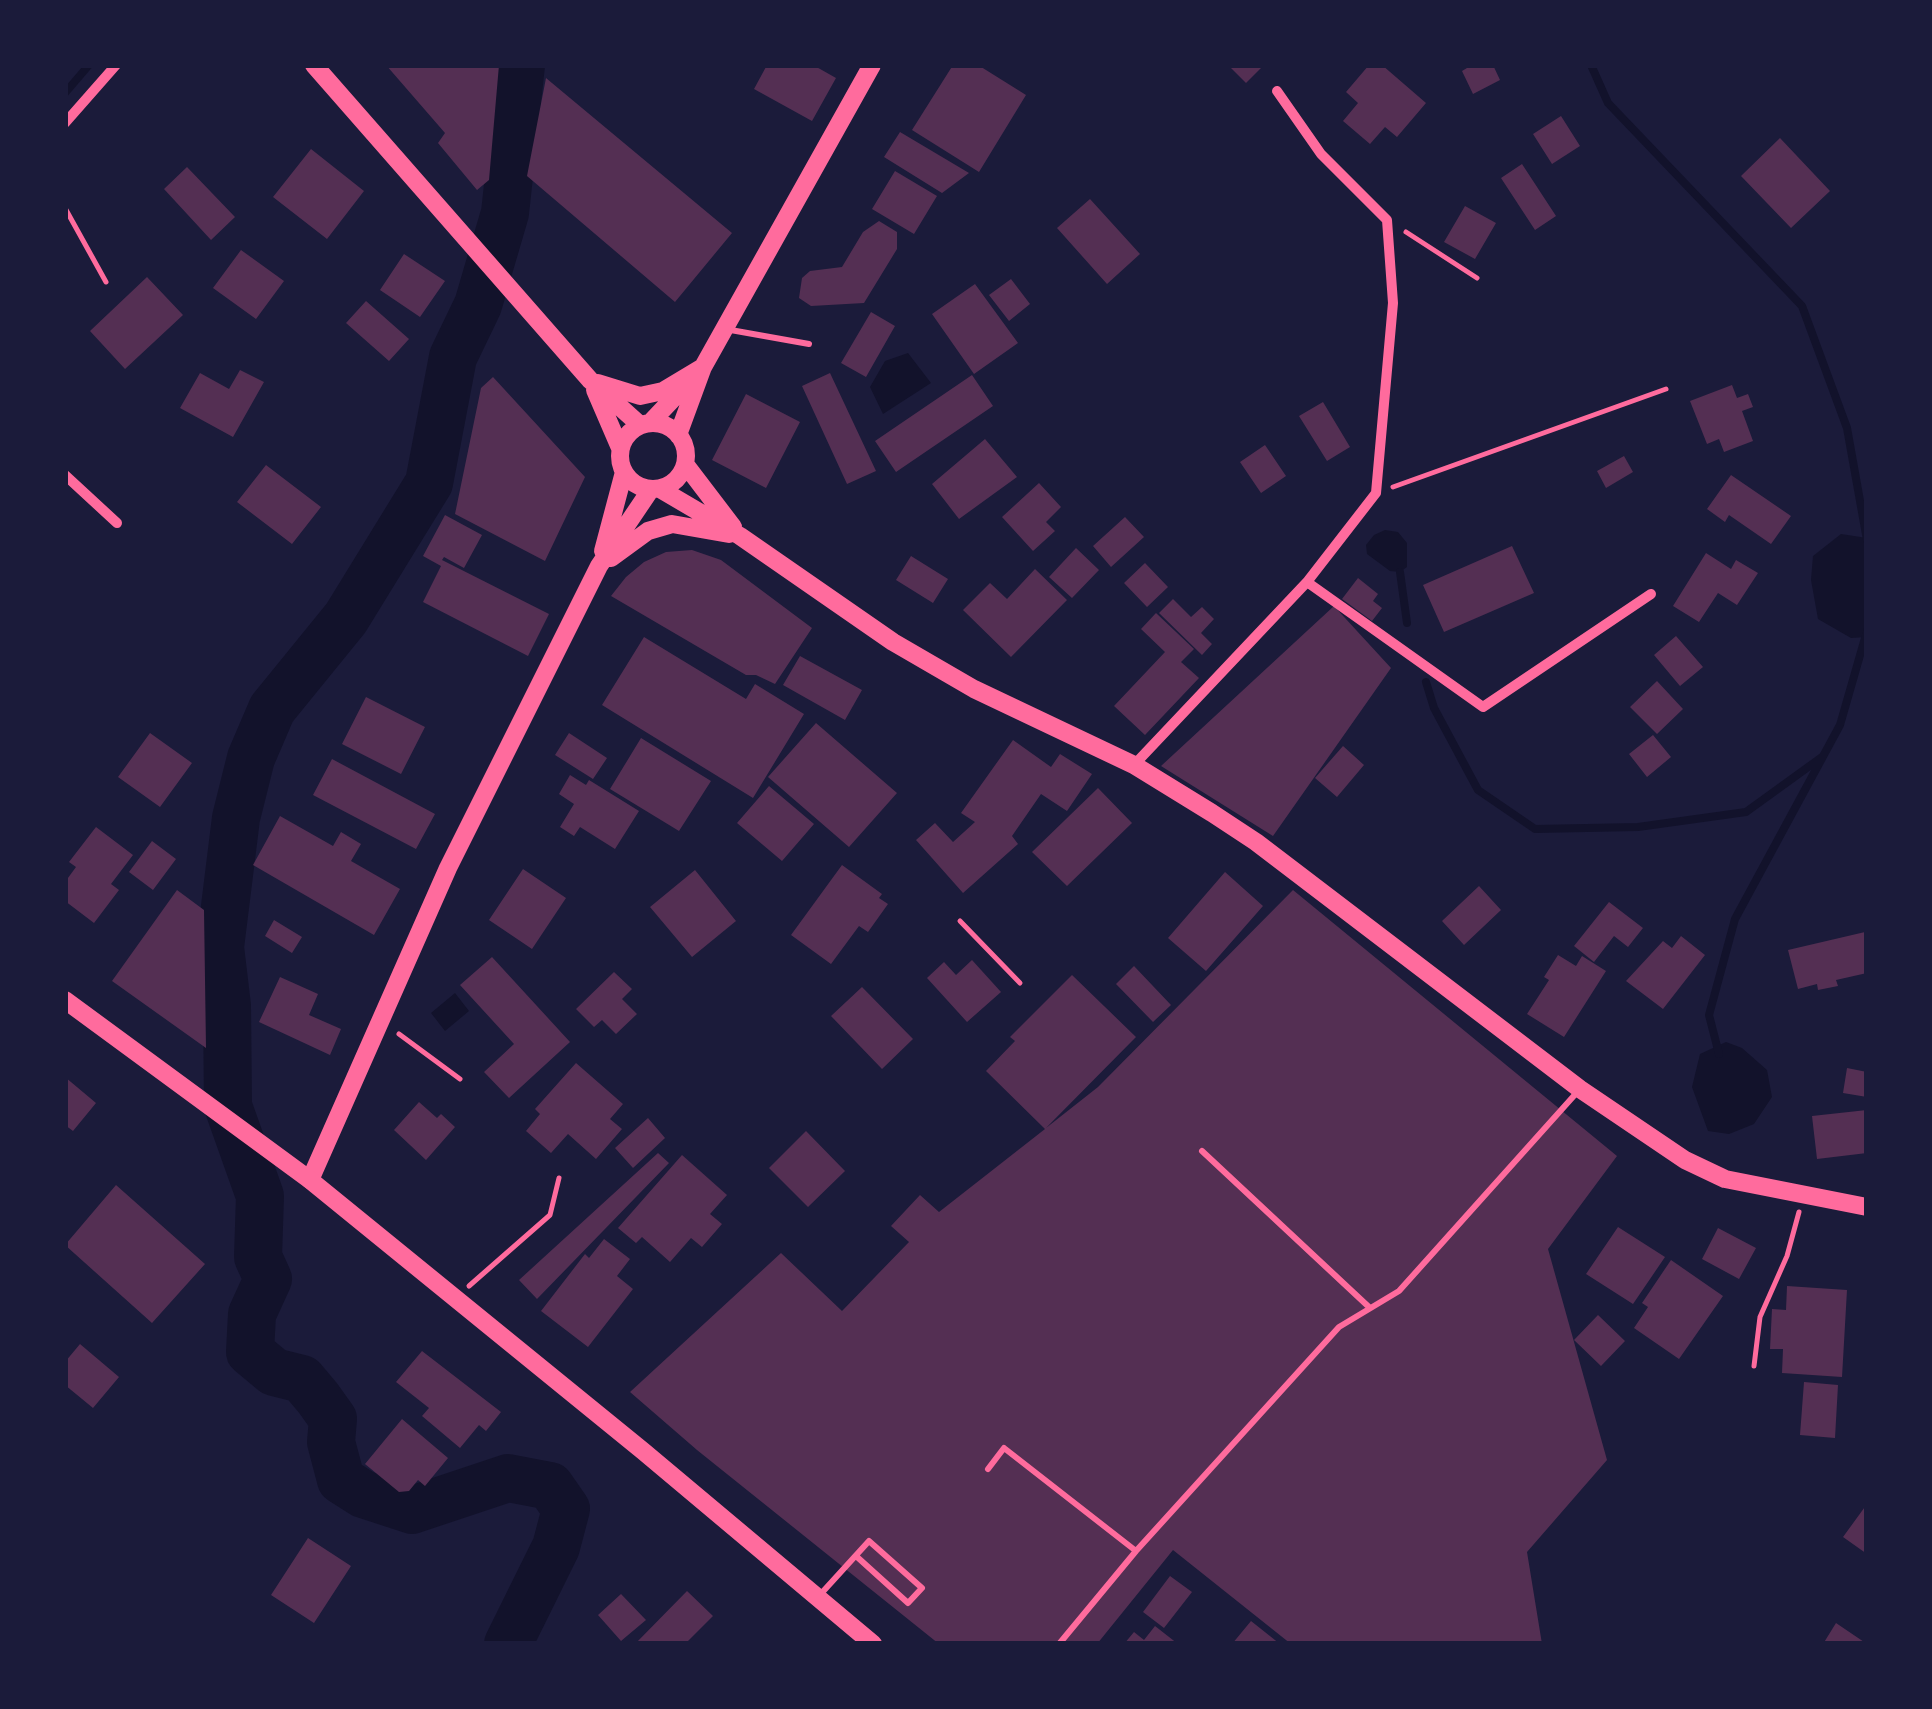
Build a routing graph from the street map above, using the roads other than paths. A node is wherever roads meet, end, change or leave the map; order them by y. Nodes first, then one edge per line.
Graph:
1 (116, 65) edge
2 (314, 65) edge
3 (872, 65) edge
4 (1277, 91) dead end
5 (65, 123) edge
6 (724, 329) junction
7 (809, 344) dead end
8 (703, 367) junction
9 (590, 380) junction
10 (645, 424) junction
11 (678, 435) junction
12 (620, 448) junction
13 (685, 464) junction
14 (624, 472) junction
15 (65, 475) edge
16 (656, 489) junction
17 (116, 523) dead end
18 (740, 536) junction
19 (599, 566) junction
20 (1307, 582) junction
21 (1651, 594) dead end
22 (1134, 765) junction
23 (65, 1000) edge
24 (1580, 1089) junction
25 (1202, 1151) dead end
26 (303, 1175) junction
27 (1867, 1207) edge
28 (1370, 1308) junction
29 (988, 1468) dead end
30 (1136, 1551) junction
31 (856, 1556) junction
32 (817, 1598) junction
33 (873, 1644) edge
34 (1059, 1644) edge

1 - 5 street
2 - 9 main road
3 - 6 main road
4 - 20 street
6 - 7 lane
6 - 8 main road
8 - 9 main road
8 - 10 main road
8 - 11 main road
9 - 10 main road
9 - 12 main road
10 - 11 main road
10 - 12 main road
11 - 13 main road
12 - 14 main road
13 - 16 main road
13 - 18 main road
14 - 16 main road
14 - 19 main road
15 - 17 street
16 - 18 main road
16 - 19 main road
18 - 19 main road
18 - 22 main road
19 - 26 main road
20 - 21 street
20 - 22 street
22 - 24 main road
23 - 26 main road
24 - 27 main road
24 - 28 lane
25 - 28 lane
26 - 32 main road
28 - 30 lane
29 - 30 lane
30 - 34 lane
31 - 31 lane
31 - 32 lane
32 - 33 main road

